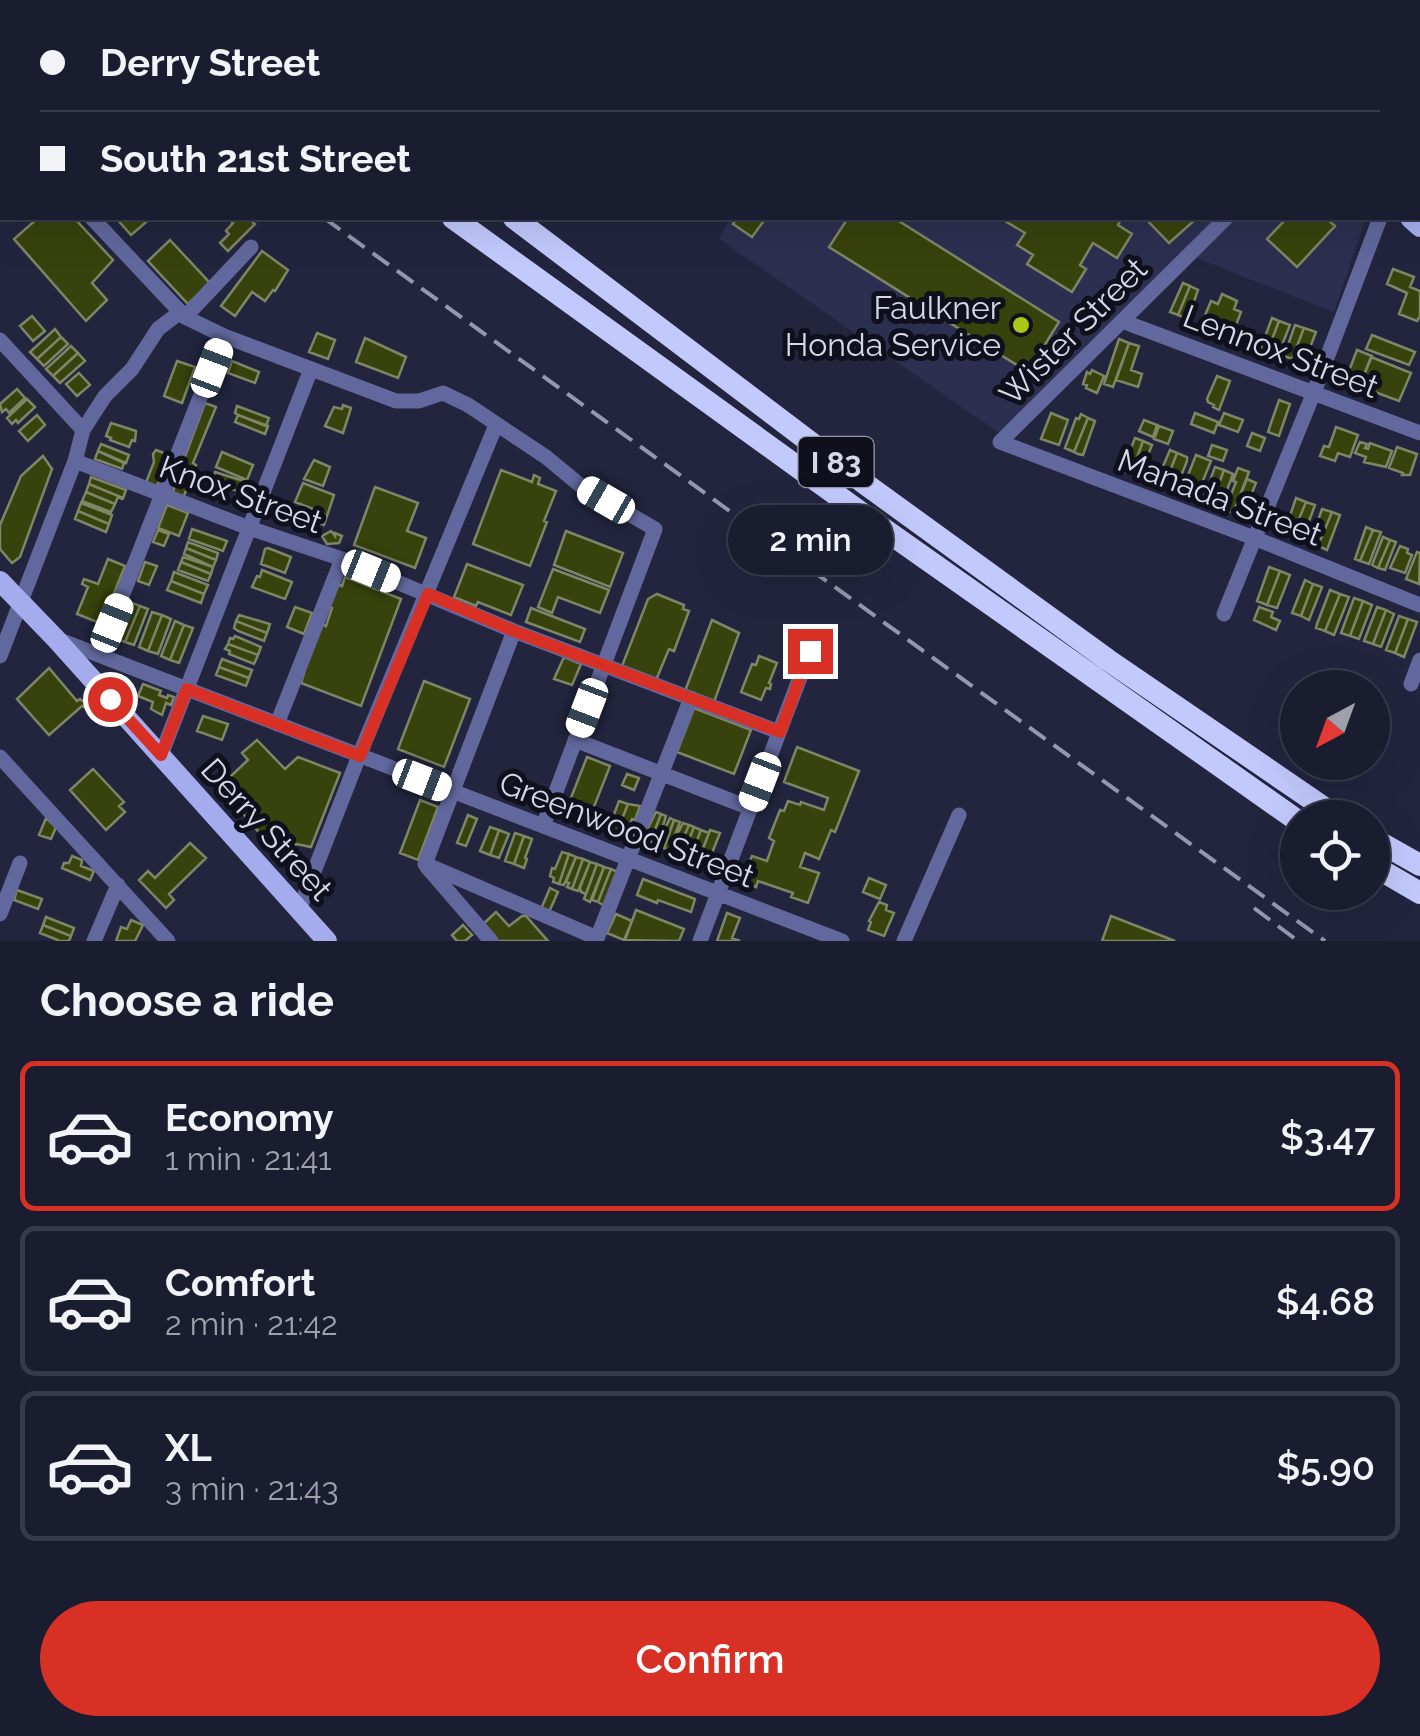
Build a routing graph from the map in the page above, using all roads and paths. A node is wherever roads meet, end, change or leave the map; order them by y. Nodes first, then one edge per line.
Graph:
1 (94, 220) edge
2 (456, 220) edge
3 (517, 220) edge
4 (1224, 220) edge
5 (1379, 220) edge
6 (251, 247) dead end
7 (182, 315) junction
8 (1122, 321) junction
9 (224, 336) junction
10 (0, 340) edge
11 (312, 370) junction
12 (1314, 392) junction
13 (496, 425) junction
14 (83, 430) junction
15 (1420, 433) edge
16 (1000, 442) joint
17 (74, 461) junction
18 (162, 494) junction
19 (249, 528) junction
20 (1254, 538) junction
21 (342, 559) junction
22 (0, 581) edge
23 (428, 594) junction
24 (20, 603) junction
25 (1420, 604) edge
26 (1224, 614) dead end
27 (514, 631) junction
28 (56, 639) junction
29 (810, 651) dead end
30 (0, 656) edge
31 (99, 656) junction
32 (1420, 660) edge
33 (604, 664) junction
34 (1410, 684) dead end
35 (187, 689) junction
36 (691, 698) junction
37 (277, 724) junction
38 (780, 732) junction
39 (575, 740) junction
40 (161, 755) junction
41 (360, 756) junction
42 (0, 757) edge
43 (661, 774) junction
44 (452, 791) junction
45 (1313, 800) edge
46 (750, 808) junction
47 (1280, 808) edge
48 (959, 815) dead end
49 (542, 826) junction
50 (1390, 848) edge
51 (628, 859) junction
52 (20, 863) dead end
53 (424, 864) junction
54 (1420, 864) edge
55 (1390, 876) edge
56 (118, 885) junction
57 (718, 893) junction
58 (1420, 893) edge
59 (299, 910) junction
60 (0, 914) edge
61 (799, 933) edge
62 (596, 939) edge
63 (94, 941) edge
64 (168, 941) edge
65 (327, 941) edge
66 (491, 941) edge
67 (700, 941) edge
68 (842, 941) edge
69 (904, 941) edge

1 - 7 street
2 - 47 highway, I 83
3 - 45 highway, I 83
4 - 8 street, Wister Street
5 - 12 street
6 - 7 street
7 - 9 street
7 - 14 street
8 - 12 street, Lennox Street
8 - 16 street, Wister Street
9 - 11 street
9 - 18 street
10 - 14 street
11 - 13 street
11 - 19 street
12 - 15 street, Lennox Street
12 - 20 street
13 - 23 street
13 - 33 street
14 - 17 street
16 - 20 street, Manada Street
17 - 18 street, Knox Street
17 - 24 street
18 - 19 street, Knox Street
18 - 31 street
19 - 21 street, Knox Street
19 - 35 street
20 - 25 street, Manada Street
20 - 26 street
21 - 23 street, Knox Street
21 - 37 street
22 - 24 main road, Derry Street
23 - 27 street, Knox Street
23 - 41 street
24 - 28 main road, Derry Street
24 - 30 street
27 - 33 street, Knox Street
27 - 44 street
28 - 31 street, Greenwood Street
28 - 40 main road, Derry Street
29 - 38 street
31 - 35 street, Greenwood Street
32 - 34 street
33 - 36 street, Knox Street
33 - 39 street
35 - 37 street, Greenwood Street
35 - 40 street
36 - 38 street, Knox Street
36 - 43 street
37 - 41 street, Greenwood Street
38 - 46 street
39 - 43 street
39 - 49 street
40 - 59 main road, Derry Street
41 - 44 street, Greenwood Street
41 - 59 street
42 - 56 street
43 - 46 street
43 - 51 street
44 - 49 street, Greenwood Street
44 - 53 street
46 - 57 street
48 - 69 street
49 - 51 street, Greenwood Street
50 - 54 highway
51 - 57 street, Greenwood Street
51 - 62 street
52 - 60 street
53 - 62 street
53 - 66 street
55 - 58 highway
56 - 63 street
56 - 64 street
57 - 61 street, Greenwood Street
57 - 67 street
59 - 65 main road, Derry Street
61 - 68 street, Greenwood Street

